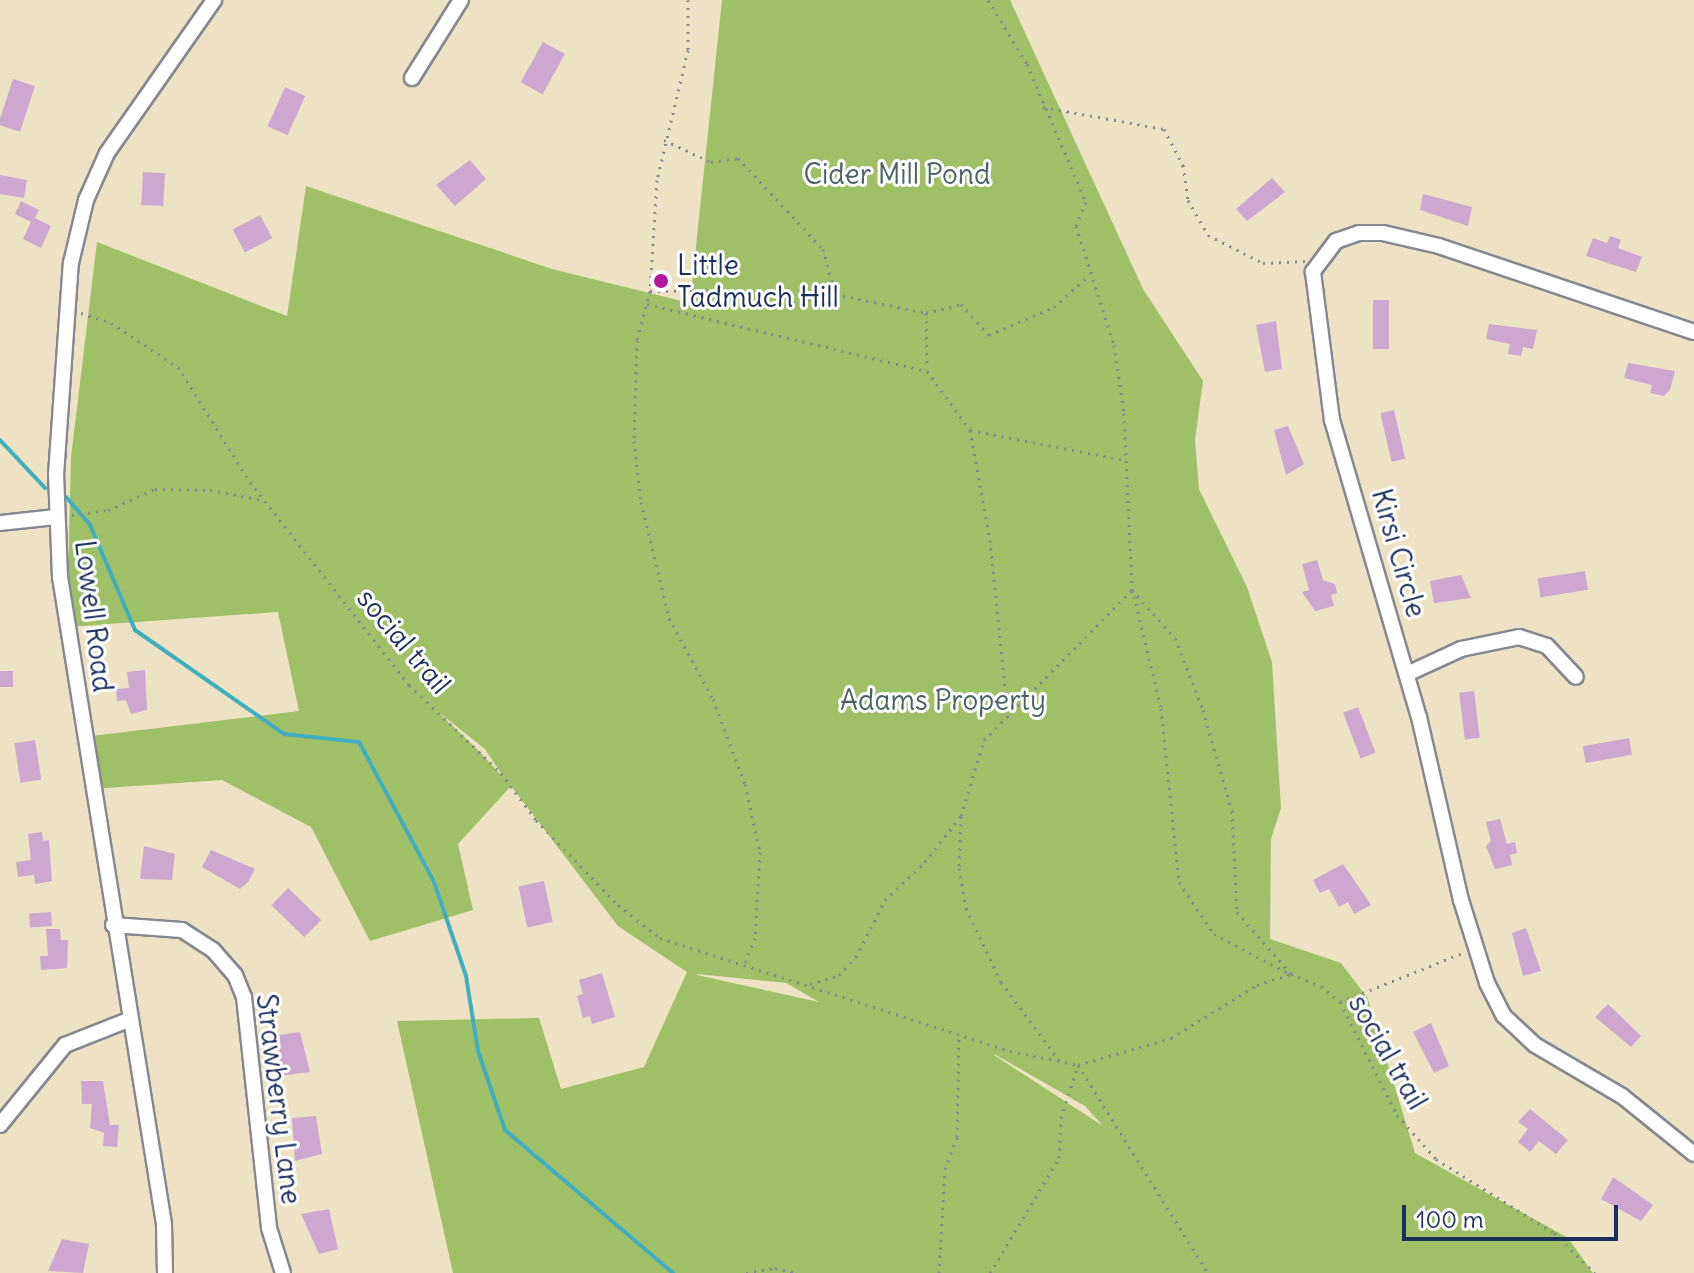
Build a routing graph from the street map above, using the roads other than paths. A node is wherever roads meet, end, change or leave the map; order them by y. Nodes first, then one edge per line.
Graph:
1 (214, 0) edge
2 (461, 0) edge
3 (412, 78) dead end
4 (1694, 332) edge
5 (62, 517) junction
6 (0, 523) edge
7 (1407, 674) junction
8 (1576, 677) dead end
9 (113, 925) junction
10 (128, 1020) junction
11 (0, 1125) edge
12 (1694, 1154) edge
13 (165, 1273) edge
14 (283, 1273) edge

1 - 5 street, Lowell Road
2 - 3 street
4 - 7 street, Kirsi Circle
5 - 6 street
5 - 9 street, Lowell Road
7 - 8 street
7 - 12 street, Kirsi Circle
9 - 10 street, Lowell Road
9 - 14 street, Strawberry Lane
10 - 11 street
10 - 13 street, Lowell Road

